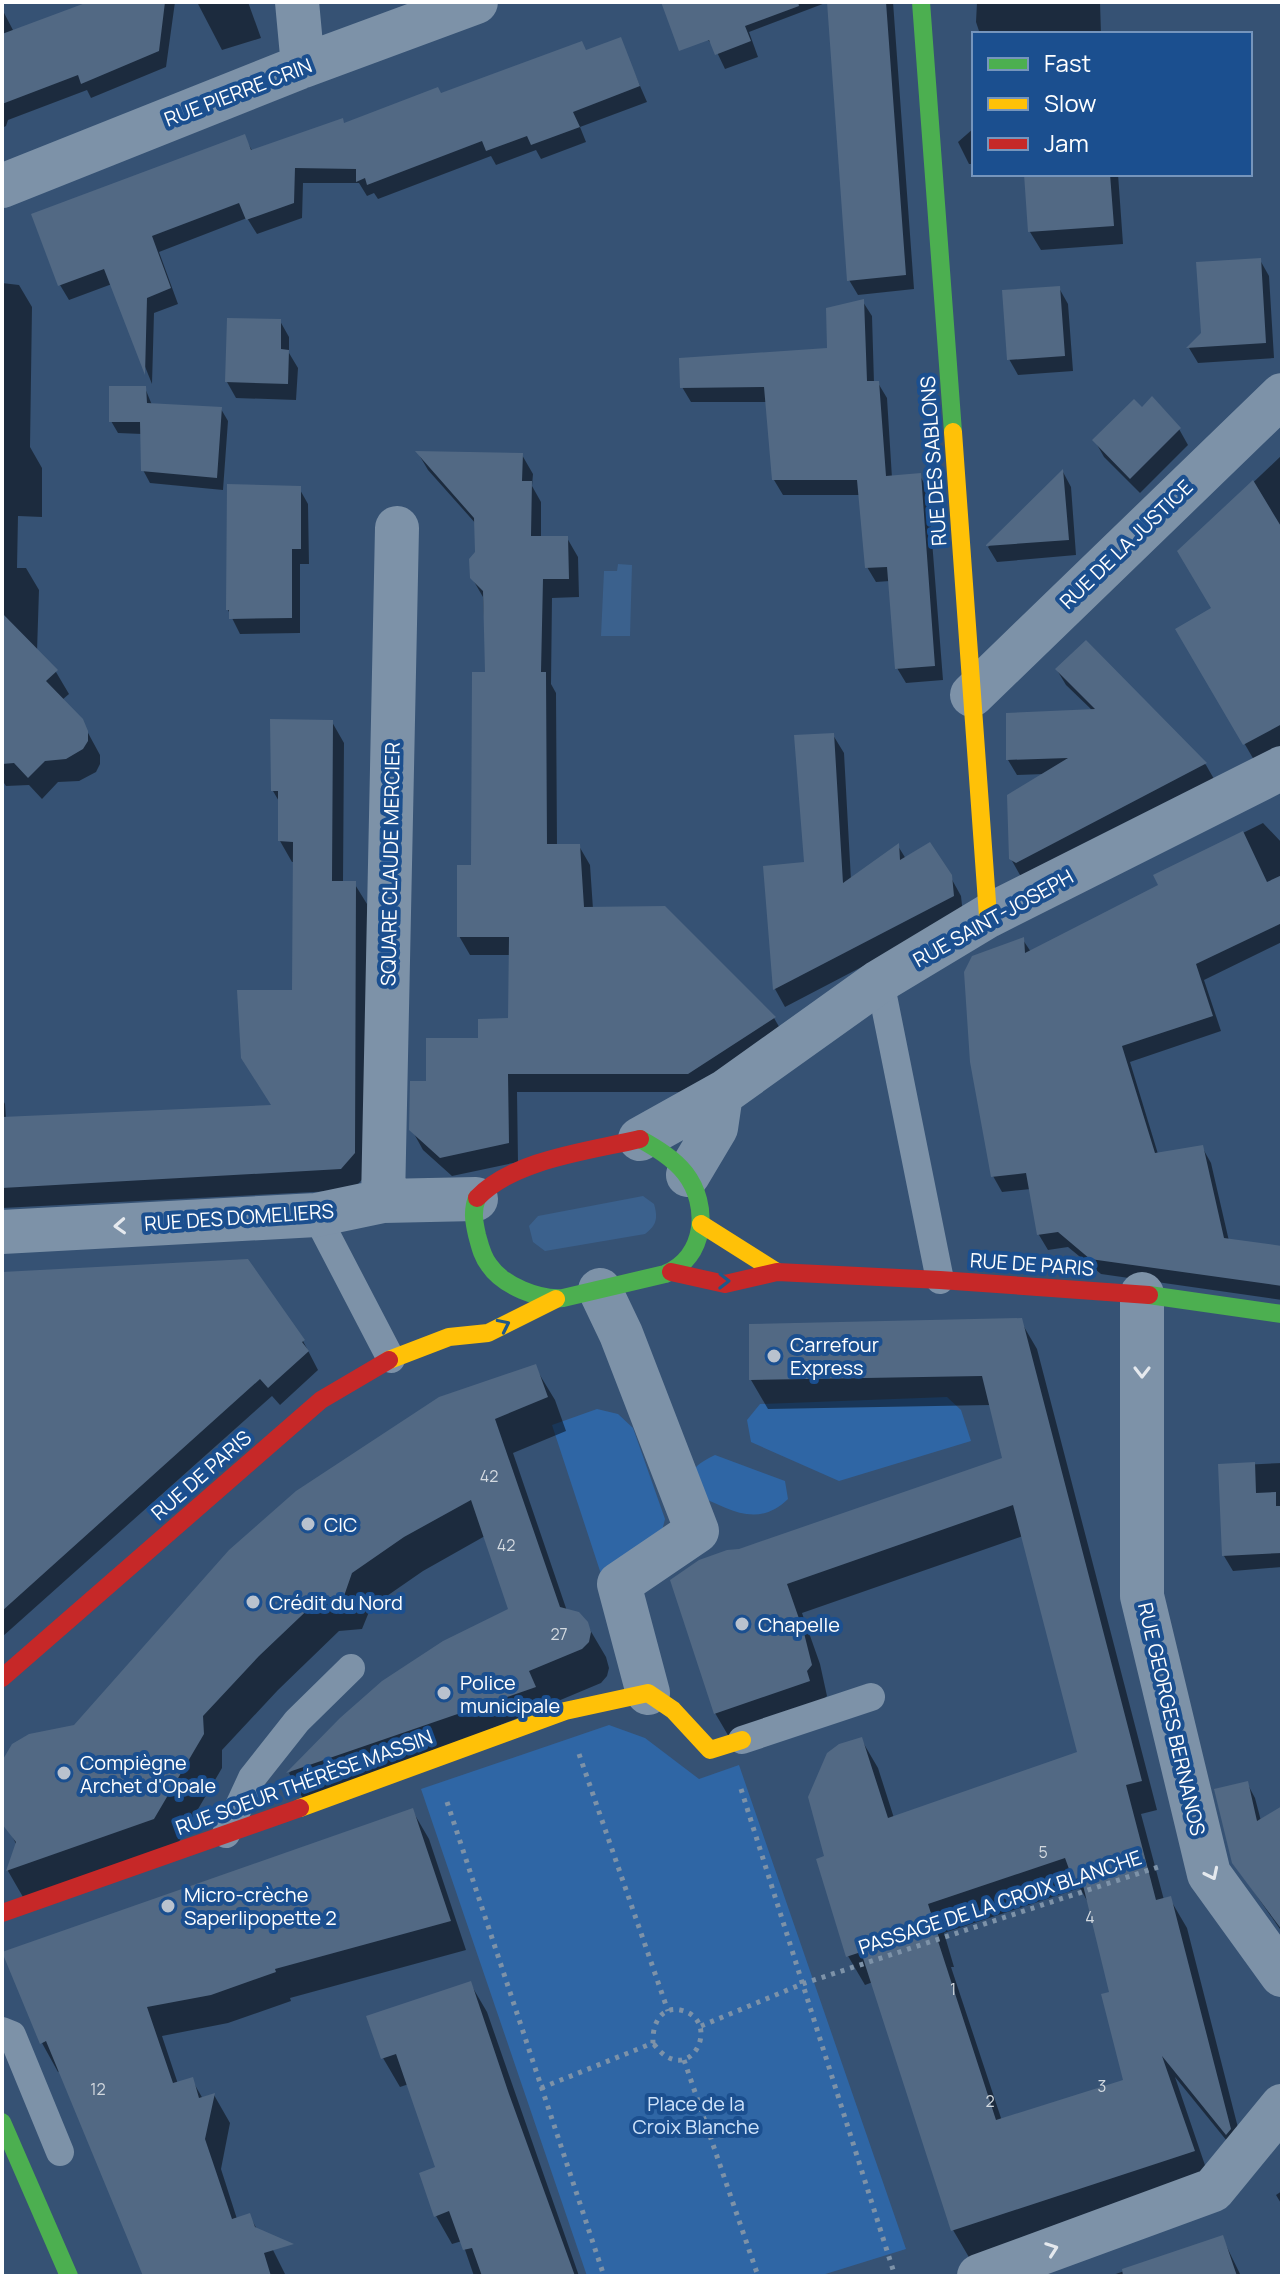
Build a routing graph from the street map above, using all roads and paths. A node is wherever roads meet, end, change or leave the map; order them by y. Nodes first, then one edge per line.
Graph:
1 (297, 2) edge
2 (476, 2) edge
3 (921, 2) edge
4 (303, 66) junction
5 (2, 186) edge
6 (1282, 395) edge
7 (397, 528) dead end
8 (972, 695) junction
9 (1282, 768) edge
10 (988, 916) junction
11 (880, 981) junction
12 (721, 1094) junction
13 (640, 1139) junction
14 (688, 1175) junction
15 (476, 1199) junction
16 (383, 1201) junction
17 (316, 1215) junction
18 (701, 1224) junction
19 (2, 1232) edge
20 (671, 1272) junction
21 (777, 1272) junction
22 (940, 1280) junction
23 (600, 1290) junction
24 (1142, 1294) junction
25 (556, 1299) junction
26 (466, 1311) dead end
27 (1282, 1314) edge
28 (449, 1337) junction
29 (391, 1359) junction
30 (351, 1668) dead end
31 (2, 1678) edge
32 (648, 1693) junction
33 (871, 1697) dead end
34 (565, 1711) junction
35 (734, 1742) junction
36 (433, 1761) junction
37 (226, 1834) junction
38 (1209, 1874) junction
39 (2, 1913) edge
40 (1282, 1975) edge
41 (802, 1984) junction
42 (668, 2011) junction
43 (701, 2026) junction
44 (2, 2031) edge
45 (653, 2043) junction
46 (684, 2060) junction
47 (541, 2088) junction
48 (1282, 2106) edge
49 (2, 2122) edge
50 (60, 2152) dead end
51 (69, 2276) edge
52 (604, 2276) edge
53 (758, 2276) edge
54 (895, 2276) edge
55 (979, 2276) edge

1 - 4 street
2 - 4 street, RUE PIERRE CRIN
3 - 8 street, RUE DES SABLONS
4 - 5 street, RUE PIERRE CRIN
6 - 8 street, RUE DE LA JUSTICE
7 - 16 street, SQUARE CLAUDE MERCIER
8 - 10 street, RUE DES SABLONS
9 - 10 street, RUE SAINT-JOSEPH
10 - 11 street, RUE SAINT-JOSEPH
11 - 12 street, RUE SAINT-JOSEPH
11 - 22 lane
12 - 13 street, RUE SAINT-JOSEPH
12 - 14 street
13 - 14 street
13 - 15 street
14 - 18 street
15 - 16 street, RUE DES DOMELIERS
15 - 25 street
16 - 17 street, RUE DES DOMELIERS
17 -> 19 street, RUE DES DOMELIERS
17 - 29 lane
18 - 20 street
18 - 21 street, RUE DE PARIS
20 -> 21 street, RUE DE PARIS
20 - 23 street
21 - 22 street, RUE DE PARIS
22 - 24 street, RUE DE PARIS
23 - 25 street
23 - 32 street
24 - 27 street, RUE DE PARIS
24 -> 38 street, RUE GEORGES BERNANOS
28 -> 25 street, RUE DE PARIS
26 - 28 street
28 - 29 street, RUE DE PARIS
29 - 31 street, RUE DE PARIS
30 - 37 lane
32 - 34 street, RUE SOEUR THÉRÈSE MASSIN
32 - 35 street
33 - 35 lane
34 - 36 street, RUE SOEUR THÉRÈSE MASSIN
34 - 42 path
35 - 41 path
36 - 37 street, RUE SOEUR THÉRÈSE MASSIN
36 - 47 path
37 - 39 street, RUE SOEUR THÉRÈSE MASSIN
38 -> 40 street, RUE GEORGES BERNANOS
38 - 41 path, PASSAGE DE LA CROIX BLANCHE
41 - 43 path, PASSAGE DE LA CROIX BLANCHE
41 - 54 path
42 - 43 path
42 - 45 path
43 - 46 path
44 - 50 lane
45 - 46 path
45 - 47 path
46 - 53 path
47 - 52 path
55 -> 48 street
49 - 51 street

